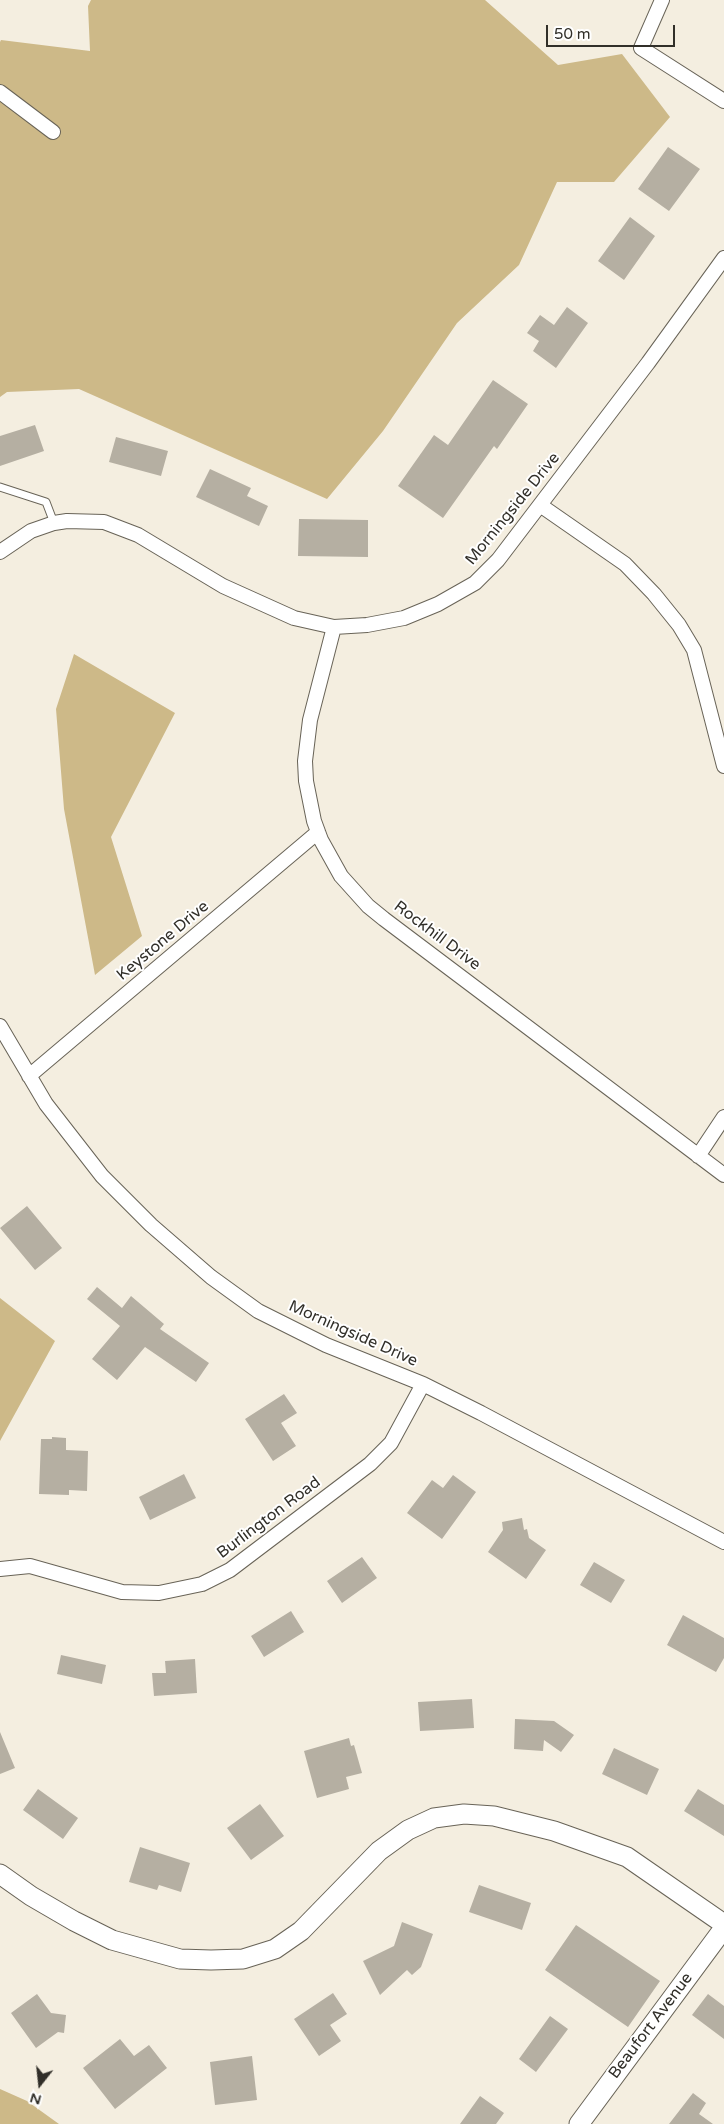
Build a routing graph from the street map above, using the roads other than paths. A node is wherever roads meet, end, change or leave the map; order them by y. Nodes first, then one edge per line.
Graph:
1 (662, 0) edge
2 (0, 92) edge
3 (724, 101) edge
4 (53, 132) dead end
5 (724, 258) edge
6 (0, 487) edge
7 (540, 505) junction
8 (54, 523) junction
9 (0, 552) edge
10 (334, 627) junction
11 (724, 766) edge
12 (318, 832) junction
13 (0, 1026) edge
14 (29, 1076) junction
15 (724, 1117) edge
16 (698, 1156) junction
17 (724, 1175) edge
18 (423, 1384) junction
19 (724, 1542) edge
20 (0, 1569) edge
21 (0, 1874) edge
22 (724, 1924) edge
23 (724, 1928) edge
24 (579, 2124) edge

1 - 3 street
2 - 4 street
5 - 7 street, Morningside Drive
6 - 8 lane
7 - 10 street, Morningside Drive
7 - 11 street
8 - 9 street, Morningside Drive
8 - 10 street, Morningside Drive
10 - 12 street, Rockhill Drive
12 - 14 street, Keystone Drive
12 - 16 street, Rockhill Drive
13 - 14 street, Morningside Drive
14 - 18 street, Morningside Drive
15 - 16 street
16 - 17 street, Rockhill Drive
18 - 19 street, Morningside Drive
18 - 20 street, Burlington Road
21 - 22 street
23 - 24 street, Beaufort Avenue

